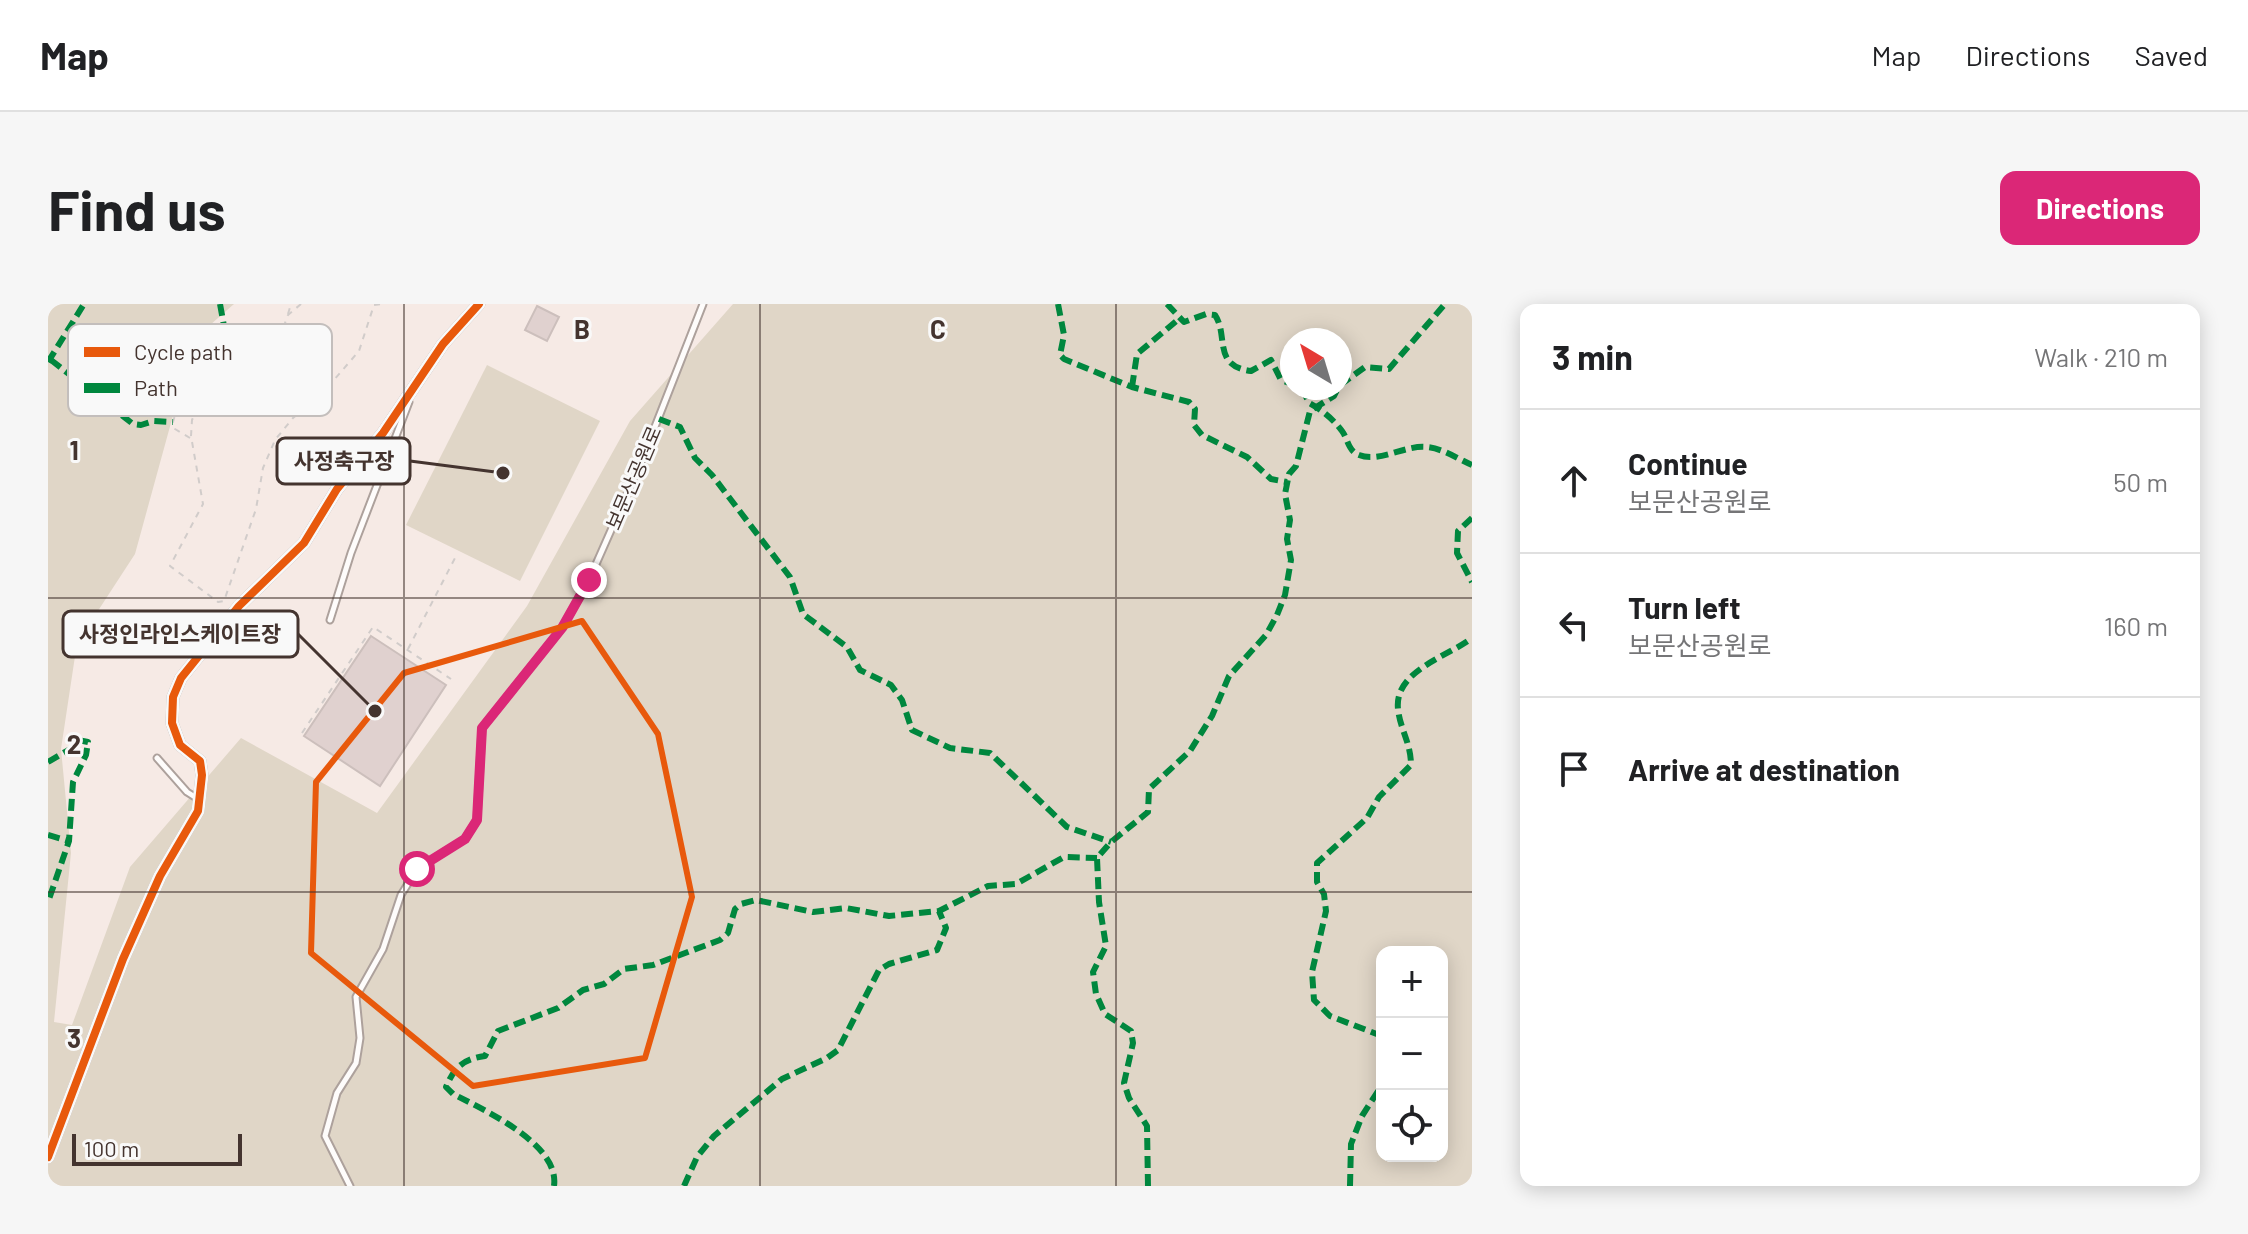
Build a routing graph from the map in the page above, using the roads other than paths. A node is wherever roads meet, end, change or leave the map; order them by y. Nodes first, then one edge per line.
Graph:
1 (479, 304) edge
2 (703, 304) edge
3 (414, 386) junction
4 (330, 620) dead end
5 (157, 758) dead end
6 (199, 799) junction
7 (48, 1157) edge
8 (350, 1186) edge

1 - 3 street
2 - 8 lane, 보문산공원로
3 - 4 lane
3 - 6 street
5 - 6 lane
6 - 7 street

